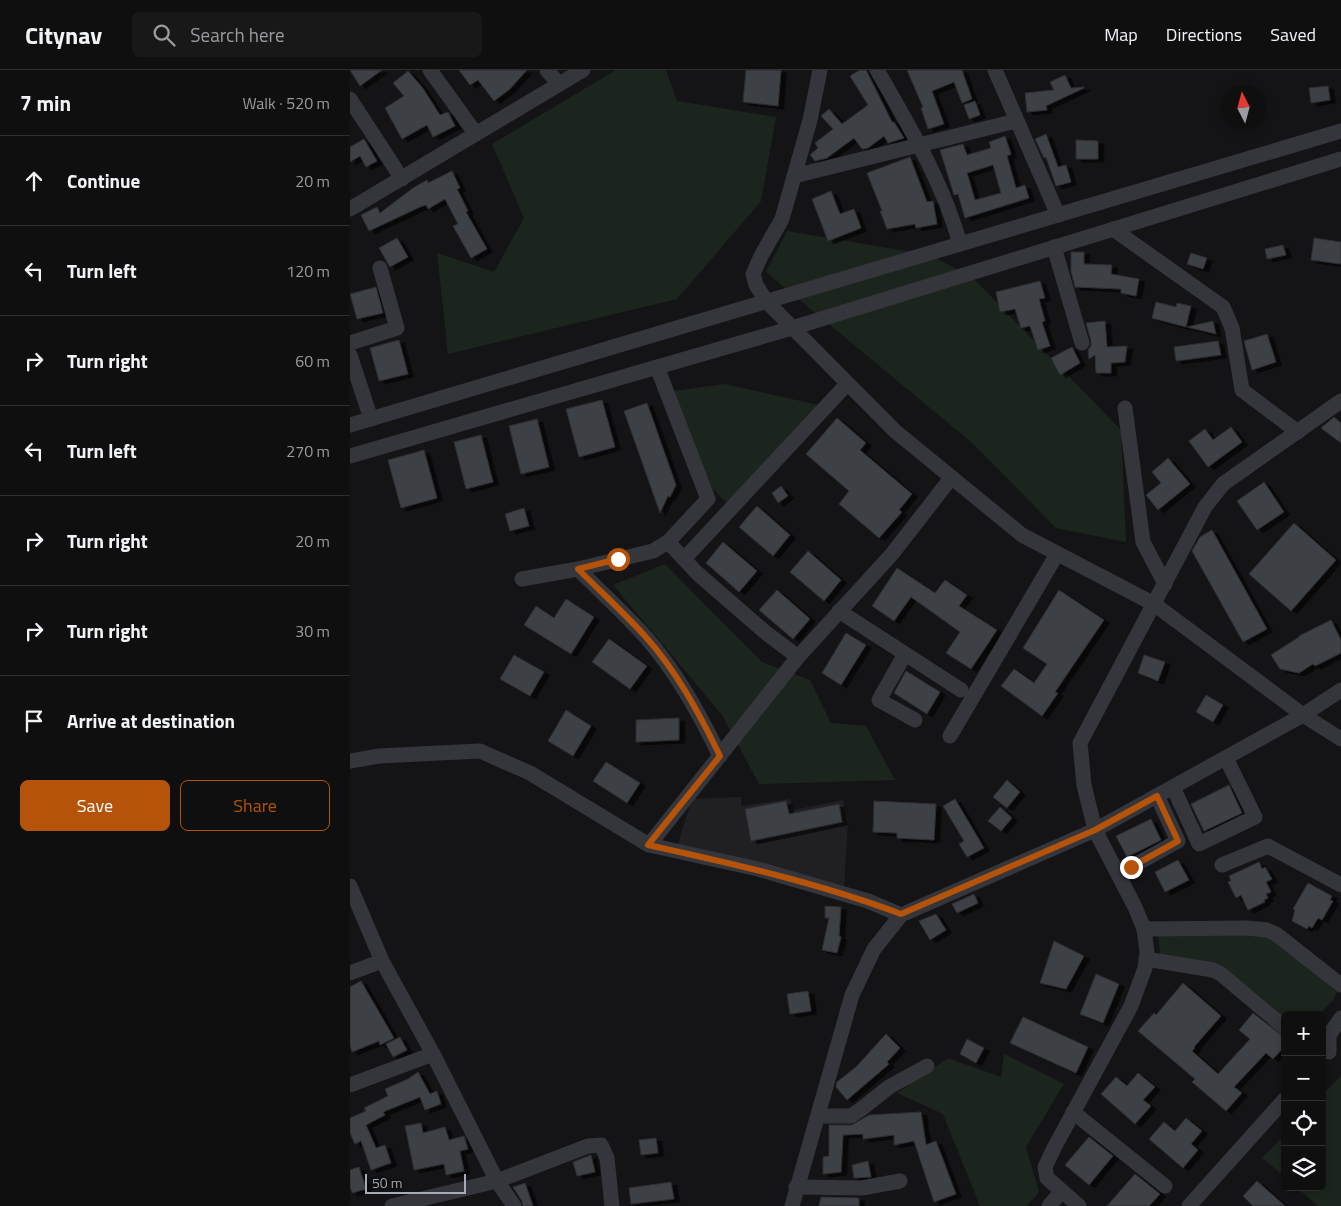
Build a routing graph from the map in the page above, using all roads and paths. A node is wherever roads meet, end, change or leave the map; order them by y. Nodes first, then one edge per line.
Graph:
1 (430, 70) edge
2 (547, 70) edge
3 (583, 70) edge
4 (820, 70) edge
5 (877, 70) edge
6 (995, 70) edge
7 (559, 84) junction
8 (350, 99) edge
9 (1016, 121) junction
10 (1341, 131) edge
11 (476, 134) junction
12 (919, 144) junction
13 (1341, 159) edge
14 (794, 176) junction
15 (402, 179) junction
16 (350, 209) edge
17 (1058, 215) junction
18 (1113, 229) junction
19 (960, 244) junction
20 (1054, 247) junction
21 (380, 268) dead end
22 (767, 302) junction
23 (792, 328) junction
24 (350, 343) edge
25 (1082, 343) dead end
26 (350, 355) edge
27 (657, 367) junction
28 (848, 384) junction
29 (1341, 401) edge
30 (1125, 408) dead end
31 (371, 419) junction
32 (350, 425) edge
33 (1298, 432) junction
34 (350, 456) edge
35 (951, 478) junction
36 (668, 542) junction
37 (1057, 554) junction
38 (684, 559) junction
39 (578, 569) junction
40 (522, 579) dead end
41 (1164, 584) junction
42 (1154, 604) junction
43 (839, 611) junction
44 (905, 654) junction
45 (798, 657) junction
46 (961, 690) dead end
47 (1341, 690) edge
48 (1303, 716) junction
49 (915, 720) dead end
50 (950, 736) dead end
51 (1341, 739) edge
52 (720, 756) junction
53 (1226, 758) junction
54 (350, 761) edge
55 (1173, 787) junction
56 (1157, 796) junction
57 (1095, 830) junction
58 (648, 845) junction
59 (1222, 864) dead end
60 (1131, 867) dead end
61 (1341, 885) edge
62 (350, 886) edge
63 (901, 914) junction
64 (1144, 929) junction
65 (1146, 959) junction
66 (382, 961) junction
67 (350, 974) edge
68 (1341, 985) edge
69 (1341, 1018) edge
70 (1281, 1025) edge
71 (433, 1054) junction
72 (1331, 1054) edge
73 (927, 1066) dead end
74 (350, 1085) edge
75 (1283, 1101) edge
76 (1073, 1112) junction
77 (818, 1116) junction
78 (497, 1181) junction
79 (900, 1181) dead end
80 (1165, 1186) dead end
81 (796, 1187) junction
82 (1062, 1191) junction
83 (392, 1206) edge
84 (514, 1206) edge
85 (612, 1206) edge
86 (792, 1206) edge
87 (1049, 1206) edge
88 (1079, 1206) edge
89 (1189, 1206) edge

1 - 11 street
2 - 7 street
3 - 7 street
4 - 14 street
5 - 12 street
6 - 9 street
7 - 11 street
8 - 15 street
9 - 12 street
9 - 17 street
10 - 17 street
11 - 15 street
12 - 14 street
12 - 19 street
13 - 18 street
14 - 22 street
15 - 16 street
17 - 19 street
18 - 20 street
18 - 33 street
19 - 22 street
20 - 23 street
20 - 25 street
21 - 24 street
22 - 23 street
22 - 31 street
23 - 27 street
23 - 28 street
26 - 31 street
27 - 34 street
27 - 36 street
28 - 35 street
28 - 38 street
29 - 33 street
30 - 41 street
31 - 32 street
33 - 41 street
35 - 37 street
35 - 43 street
36 - 38 street
36 - 39 street
37 - 42 street
37 - 50 street
38 - 45 street
39 - 40 street
39 - 52 street
41 - 42 street
42 - 48 street
42 - 57 street
43 - 44 street
43 - 45 street
44 - 46 street
44 - 49 street
45 - 52 street
47 - 48 street
48 - 51 street
48 - 53 street
52 - 58 street
53 - 55 street
53 - 55 street
54 - 58 street
55 - 56 street
56 - 57 street
56 - 60 street
57 - 63 street
57 - 64 street
58 - 63 street
59 - 61 street
62 - 66 street
63 - 77 street
64 - 65 street
64 - 68 street
65 - 70 street
65 - 76 street
66 - 67 street
66 - 71 street
69 - 72 street
71 - 74 street
71 - 78 street
73 - 77 street
75 - 89 street
76 - 80 street
76 - 82 street
77 - 81 street
78 - 83 street
78 - 84 street
78 - 85 street
79 - 81 street
81 - 86 street
82 - 87 street
82 - 88 street

